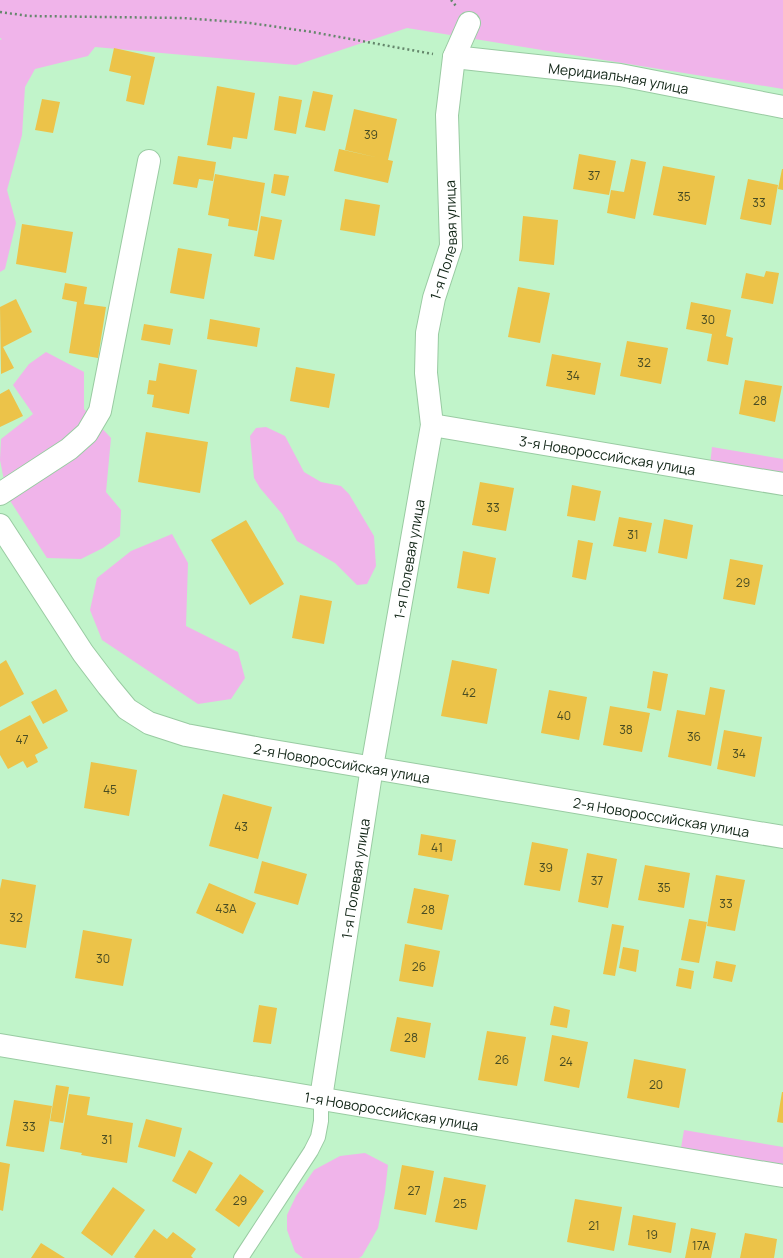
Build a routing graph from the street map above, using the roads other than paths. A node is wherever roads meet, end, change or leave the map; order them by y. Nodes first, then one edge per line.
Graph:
1 (469, 23) dead end
2 (454, 57) junction
3 (783, 107) edge
4 (149, 161) dead end
5 (432, 425) junction
6 (783, 484) edge
7 (0, 494) edge
8 (0, 525) edge
9 (372, 767) junction
10 (783, 837) edge
11 (0, 1045) edge
12 (321, 1098) junction
13 (783, 1176) edge
14 (241, 1258) edge

1 - 2 street, 1-я Полевая улица
2 - 3 street, Меридиальная улица
2 - 5 street, 1-я Полевая улица
4 - 7 street
5 - 6 street, 3-я Новороссийская улица
5 - 9 street, 1-я Полевая улица
8 - 9 street, 2-я Новороссийская улица
9 - 10 street, 2-я Новороссийская улица
9 - 12 street, 1-я Полевая улица
11 - 12 street, 1-я Новороссийская улица
12 - 13 street, 1-я Новороссийская улица
12 - 14 lane

